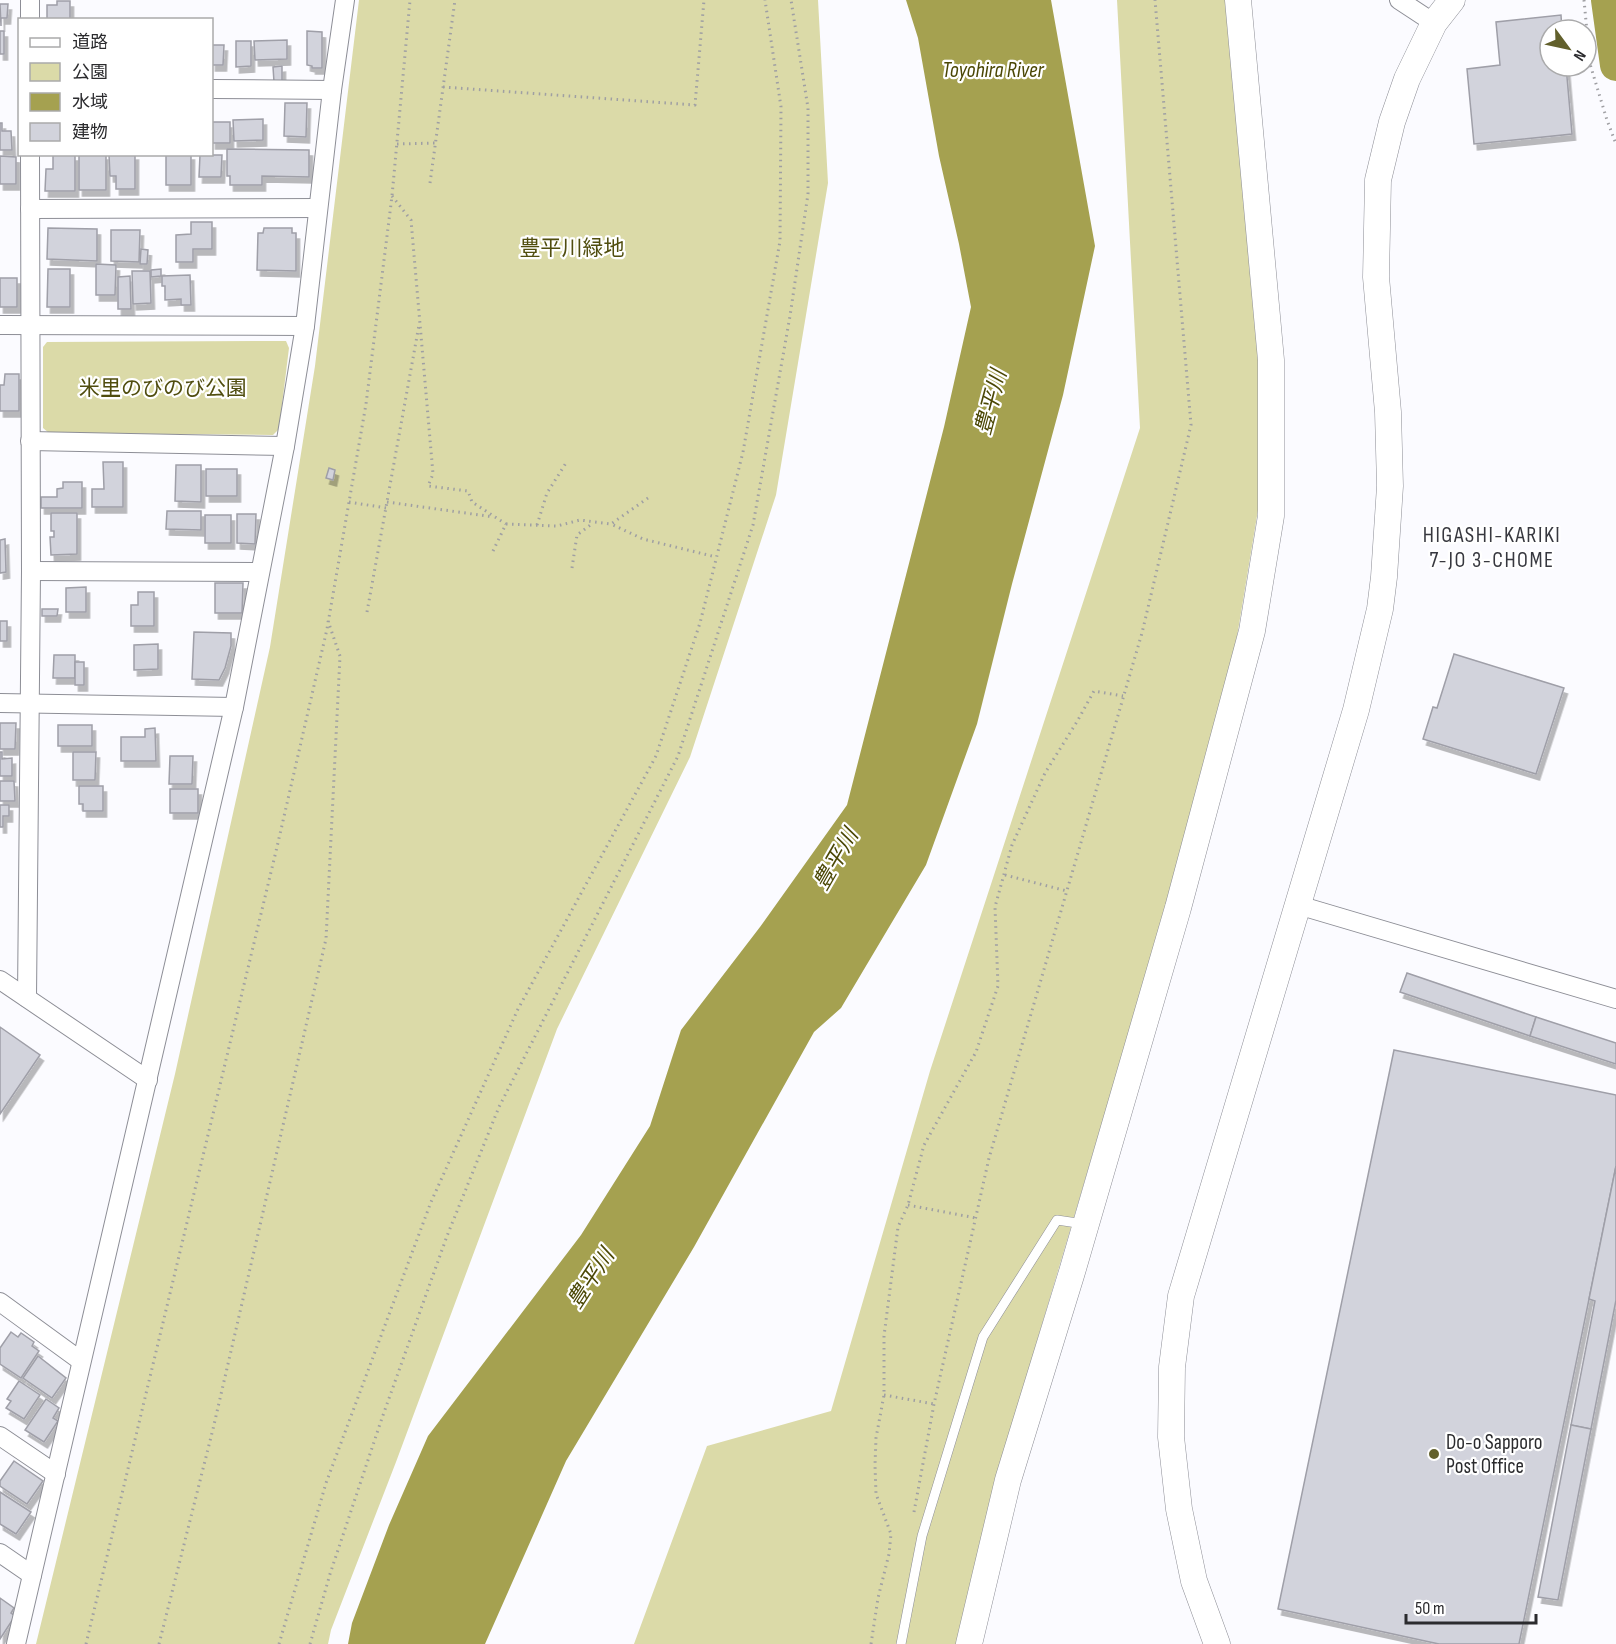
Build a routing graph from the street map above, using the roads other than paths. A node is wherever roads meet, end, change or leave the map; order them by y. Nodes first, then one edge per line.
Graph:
1 (30, 0) edge
2 (345, 0) edge
3 (1238, 0) edge
4 (1399, 0) edge
5 (1452, 0) edge
6 (30, 18) edge
7 (1434, 23) junction
8 (213, 89) edge
9 (332, 90) junction
10 (30, 156) edge
11 (318, 208) junction
12 (30, 209) junction
13 (0, 325) edge
14 (30, 326) junction
15 (304, 326) junction
16 (30, 441) junction
17 (285, 446) junction
18 (31, 571) junction
19 (260, 572) junction
20 (0, 703) edge
21 (29, 704) junction
22 (234, 707) junction
23 (1298, 905) junction
24 (0, 980) edge
25 (27, 998) junction
26 (1616, 999) edge
27 (148, 1080) junction
28 (1086, 1224) junction
29 (0, 1302) edge
30 (81, 1360) junction
31 (0, 1436) edge
32 (56, 1474) junction
33 (0, 1553) edge
34 (32, 1575) junction
35 (16, 1644) edge
36 (902, 1644) edge
37 (969, 1644) edge
38 (1217, 1644) edge

1 - 6 street
2 - 9 street
3 - 28 street
4 - 7 street
5 - 7 street
7 - 23 street
8 - 9 street
9 - 11 street
10 - 12 street
11 - 12 street
11 - 15 street
12 - 14 street
13 - 14 street
14 - 15 street
14 - 16 street
15 - 17 street
16 - 17 street
16 - 18 street
17 - 19 street
18 - 19 street
18 - 21 street
19 - 22 street
20 - 21 street
21 - 22 street
21 - 25 street
22 - 27 street
23 - 26 street
23 - 38 street
24 - 25 street
25 - 27 street
27 - 30 street
28 - 36 lane
28 - 37 street
29 - 30 street
30 - 32 street
31 - 32 street
32 - 34 street
33 - 34 street
34 - 35 street

